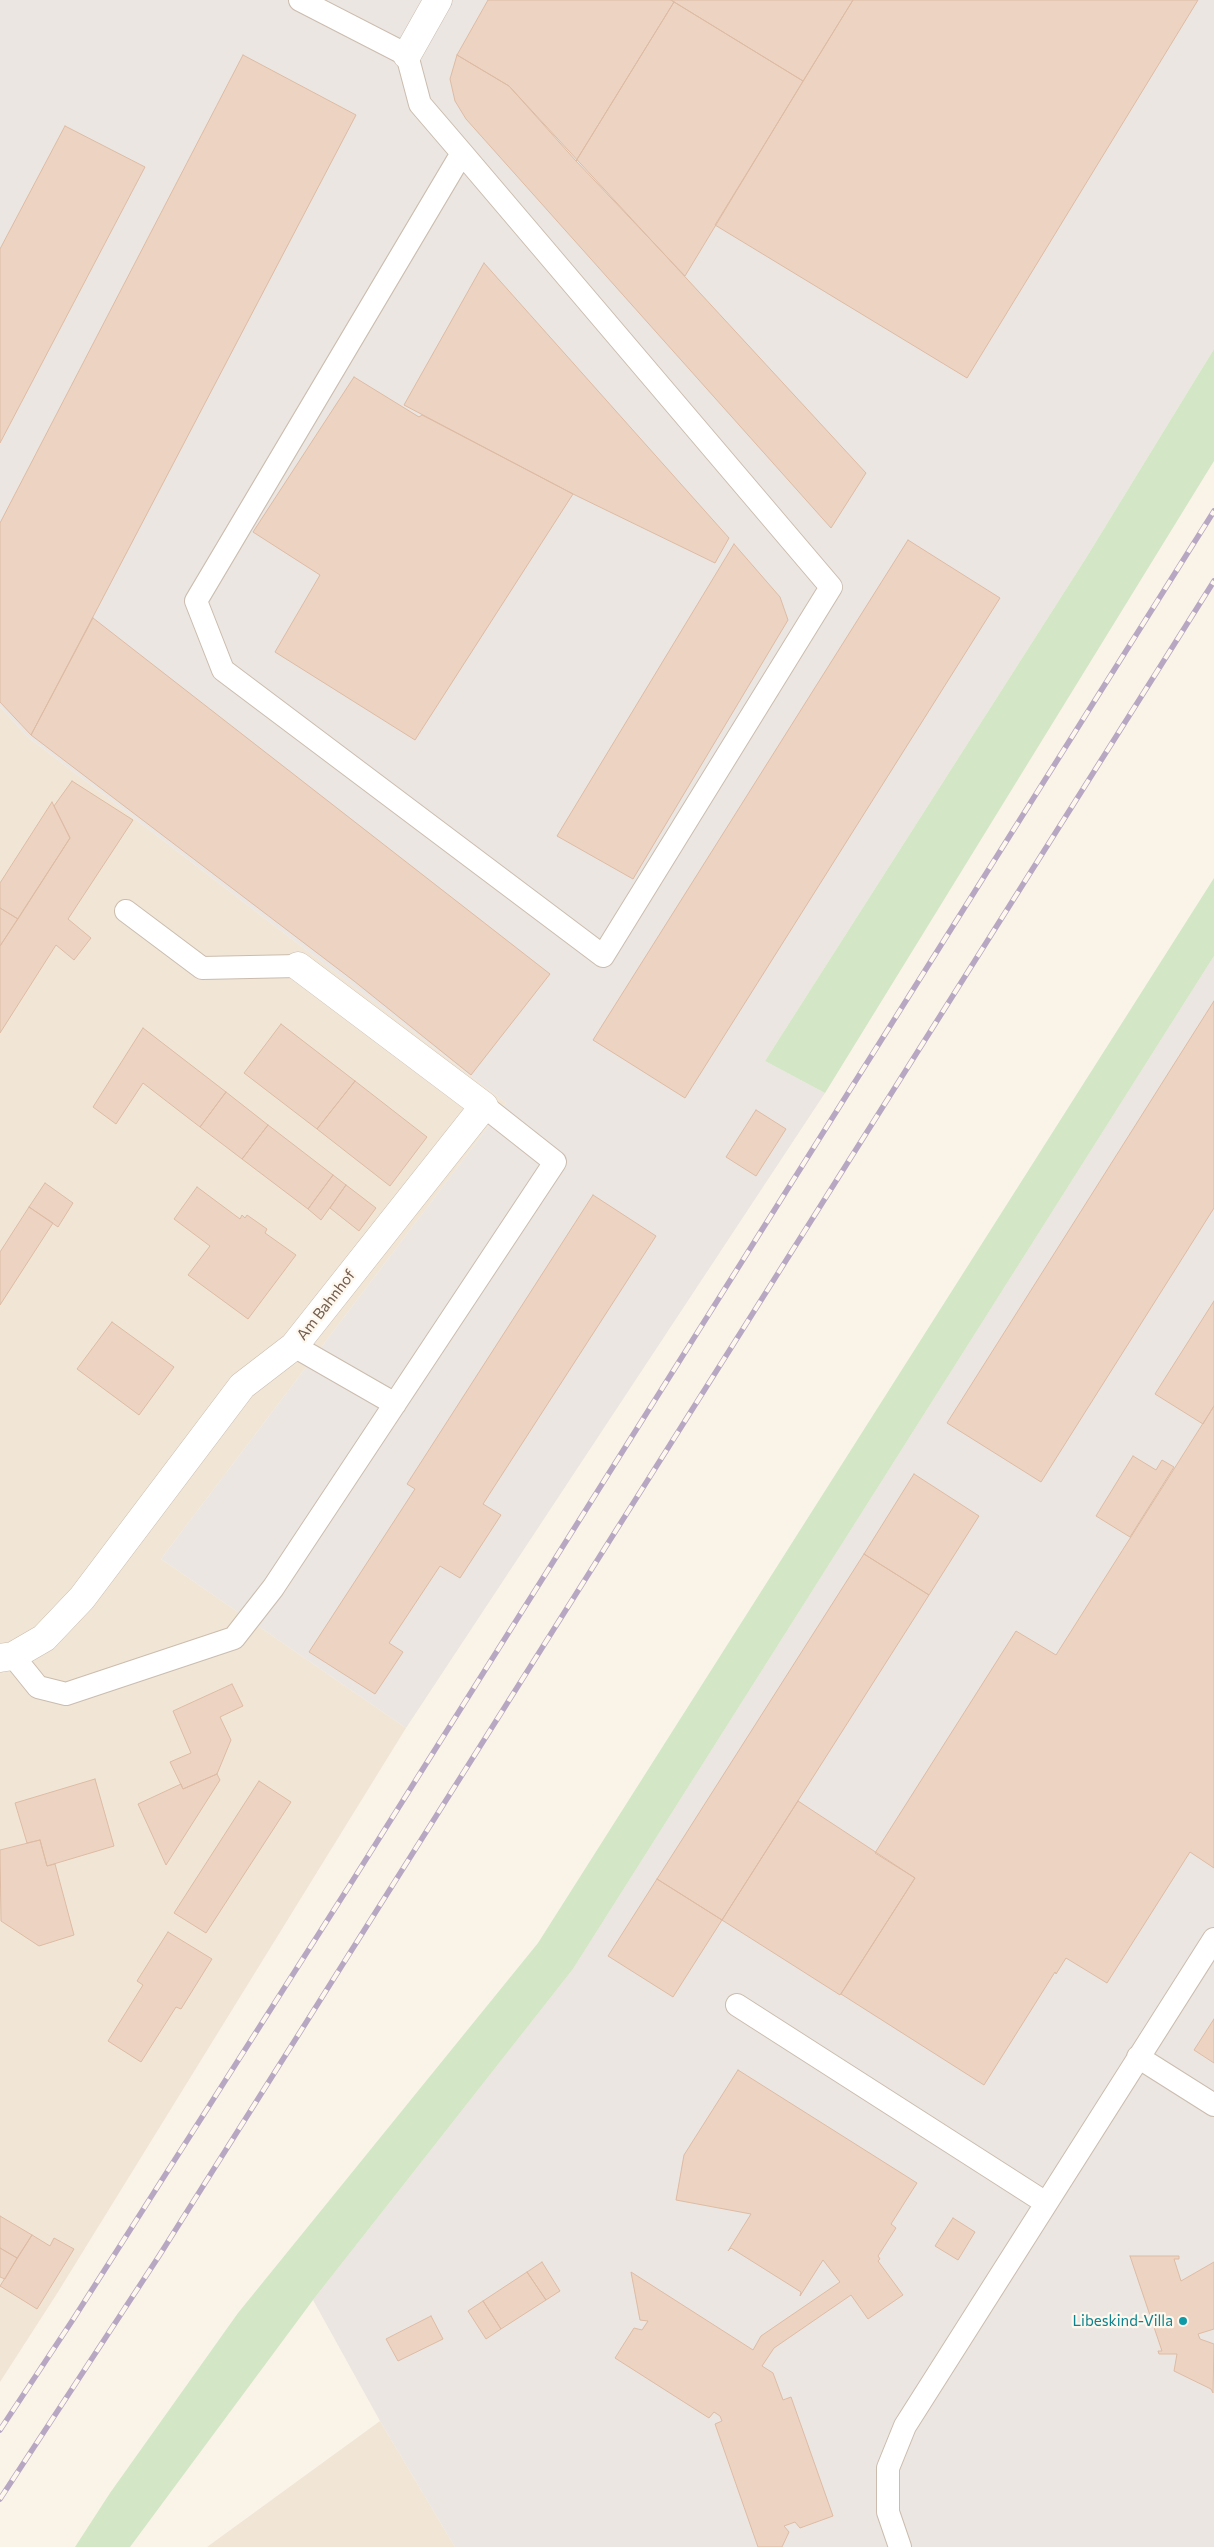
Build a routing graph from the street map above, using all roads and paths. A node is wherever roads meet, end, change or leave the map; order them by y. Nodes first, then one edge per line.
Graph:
1 (300, 0) edge
2 (438, 0) edge
3 (407, 55) junction
4 (462, 153) junction
5 (126, 910) dead end
6 (298, 966) joint
7 (484, 1106) junction
8 (294, 1346) junction
9 (395, 1404) junction
10 (6, 1657) edge
11 (1214, 1939) edge
12 (737, 2005) dead end
13 (1138, 2057) junction
14 (1214, 2105) edge
15 (1046, 2203) junction
16 (900, 2547) edge

1 - 3 lane
2 - 3 street
3 - 4 lane
4 - 4 lane
5 - 6 lane
6 - 7 street
7 - 8 street, Am Bahnhof
7 - 9 lane
8 - 9 lane
8 - 10 street, Am Bahnhof
9 - 10 lane
11 - 13 lane
12 - 15 lane
13 - 14 lane
13 - 15 lane
15 - 16 lane

